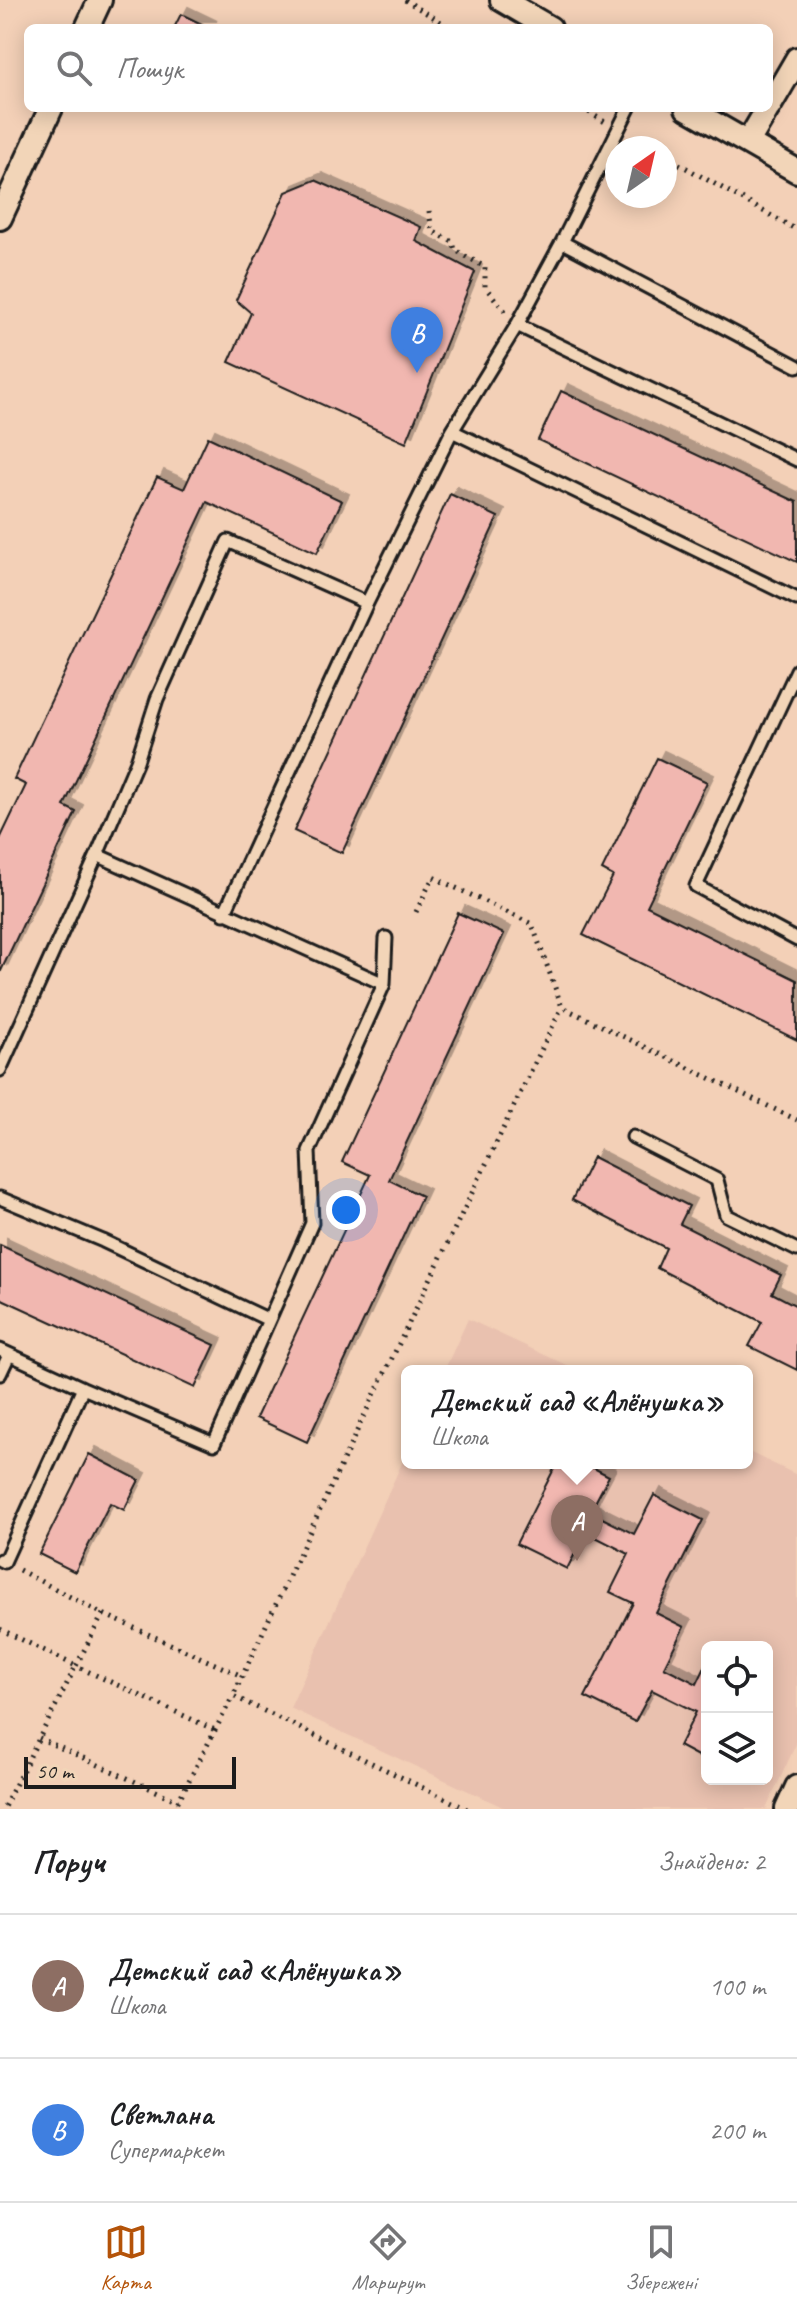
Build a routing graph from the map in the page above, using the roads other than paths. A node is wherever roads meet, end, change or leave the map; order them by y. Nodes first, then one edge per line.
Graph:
1 (100, 0) edge
2 (502, 0) edge
3 (89, 24) edge
4 (543, 24) edge
5 (797, 59) edge
6 (773, 100) edge
7 (49, 112) edge
8 (627, 112) edge
9 (694, 112) edge
10 (766, 112) edge
11 (748, 142) junction
12 (797, 171) edge
13 (0, 218) edge
14 (562, 242) junction
15 (517, 325) junction
16 (797, 366) edge
17 (452, 431) junction
18 (797, 460) edge
19 (797, 599) edge
20 (367, 603) junction
21 (797, 670) edge
22 (97, 855) junction
23 (224, 914) junction
24 (386, 938) dead end
25 (797, 940) edge
26 (384, 984) junction
27 (0, 1070) edge
28 (633, 1137) dead end
29 (0, 1198) edge
30 (797, 1250) edge
31 (269, 1320) junction
32 (5, 1352) edge
33 (0, 1374) edge
34 (83, 1388) junction
35 (2, 1561) edge
36 (797, 1787) edge
37 (787, 1809) edge

1 - 3 street
2 - 4 street
5 - 6 street
7 - 13 street
8 - 14 lane
9 - 11 street
10 - 11 street
11 - 12 street
14 - 15 lane
14 - 16 lane
15 - 17 lane
15 - 18 lane
17 - 19 lane
17 - 20 lane
20 - 22 lane
20 - 23 lane
21 - 25 lane
22 - 23 lane
22 - 27 lane
23 - 26 lane
24 - 26 lane
26 - 31 lane
28 - 30 lane
29 - 31 lane
31 - 34 lane
32 - 33 lane
32 - 34 lane
34 - 35 lane
36 - 37 street

